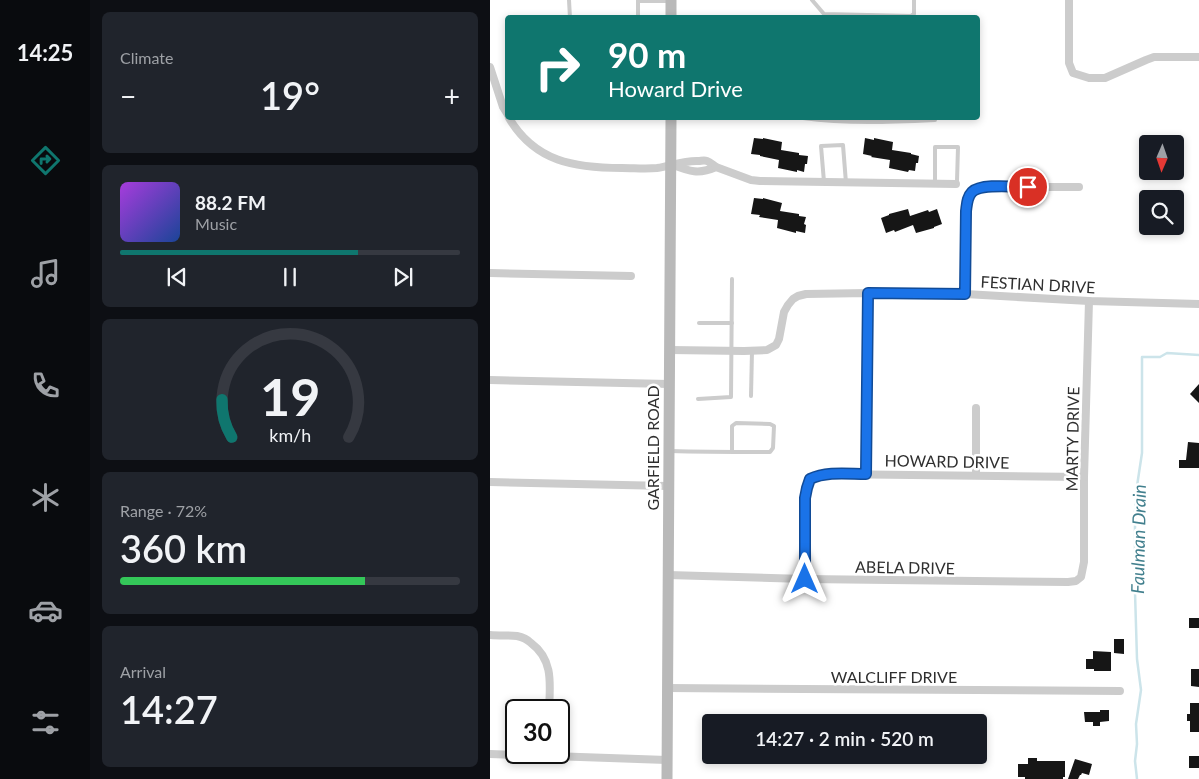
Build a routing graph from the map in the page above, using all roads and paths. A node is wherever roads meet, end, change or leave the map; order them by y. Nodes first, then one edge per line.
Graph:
1 (569, 0) edge
2 (638, 0) edge
3 (812, 0) edge
4 (914, 0) edge
5 (1069, 0) edge
6 (671, 1) edge
7 (570, 15) edge
8 (638, 15) edge
9 (671, 15) edge
10 (868, 15) edge
11 (912, 15) edge
12 (1199, 57) edge
13 (490, 67) edge
14 (505, 111) edge
15 (511, 120) edge
16 (671, 120) edge
17 (670, 164) junction
18 (824, 182) junction
19 (846, 183) junction
20 (935, 184) junction
21 (956, 184) joint
22 (1079, 187) dead end
23 (490, 273) edge
24 (631, 276) dead end
25 (732, 279) dead end
26 (868, 293) junction
27 (965, 294) junction
28 (1089, 301) junction
29 (1199, 304) edge
30 (699, 323) dead end
31 (732, 323) junction
32 (670, 350) junction
33 (732, 351) junction
34 (752, 351) junction
35 (490, 380) edge
36 (669, 384) junction
37 (751, 396) dead end
38 (698, 399) dead end
39 (976, 408) dead end
40 (669, 451) junction
41 (732, 452) junction
42 (866, 474) junction
43 (976, 475) junction
44 (1084, 477) junction
45 (490, 482) edge
46 (668, 486) junction
47 (668, 575) junction
48 (1081, 577) joint
49 (805, 579) junction
50 (490, 635) edge
51 (667, 688) junction
52 (1120, 691) dead end
53 (549, 699) edge
54 (490, 754) edge
55 (505, 754) edge
56 (570, 755) edge
57 (667, 760) junction
58 (667, 779) edge

1 - 7 lane
2 - 6 lane
2 - 8 lane
3 - 10 lane
4 - 11 lane
5 - 12 street
6 - 9 main road
13 - 14 street
15 - 17 street
16 - 17 main road, GARFIELD ROAD
17 - 18 street
17 - 32 main road, GARFIELD ROAD
18 - 19 street
18 - 19 lane
19 - 20 street
20 - 21 street
20 - 21 lane
22 - 27 street
23 - 24 street
25 - 31 lane
26 - 27 street, FESTIAN DRIVE
26 - 34 street, FESTIAN DRIVE
26 - 42 street
27 - 28 street, FESTIAN DRIVE
28 - 29 street, FESTIAN DRIVE
28 - 44 street, MARTY DRIVE
30 - 31 lane
31 - 33 lane
32 - 33 street, FESTIAN DRIVE
32 - 36 main road, GARFIELD ROAD
33 - 34 street, FESTIAN DRIVE
33 - 38 lane
34 - 37 lane
35 - 36 street
36 - 40 main road, GARFIELD ROAD
39 - 43 street
40 - 41 lane
40 - 46 main road, GARFIELD ROAD
41 - 41 lane
42 - 43 street, HOWARD DRIVE
42 - 49 street, HOWARD DRIVE
43 - 44 street, HOWARD DRIVE
44 - 48 street, MARTY DRIVE
45 - 46 street
46 - 47 main road, GARFIELD ROAD
47 - 49 street, ABELA DRIVE
47 - 51 main road, GARFIELD ROAD
48 - 49 street, ABELA DRIVE
50 - 53 street
51 - 52 street, WALCLIFF DRIVE
51 - 57 main road, GARFIELD ROAD
54 - 55 street
56 - 57 street
57 - 58 main road, GARFIELD ROAD

